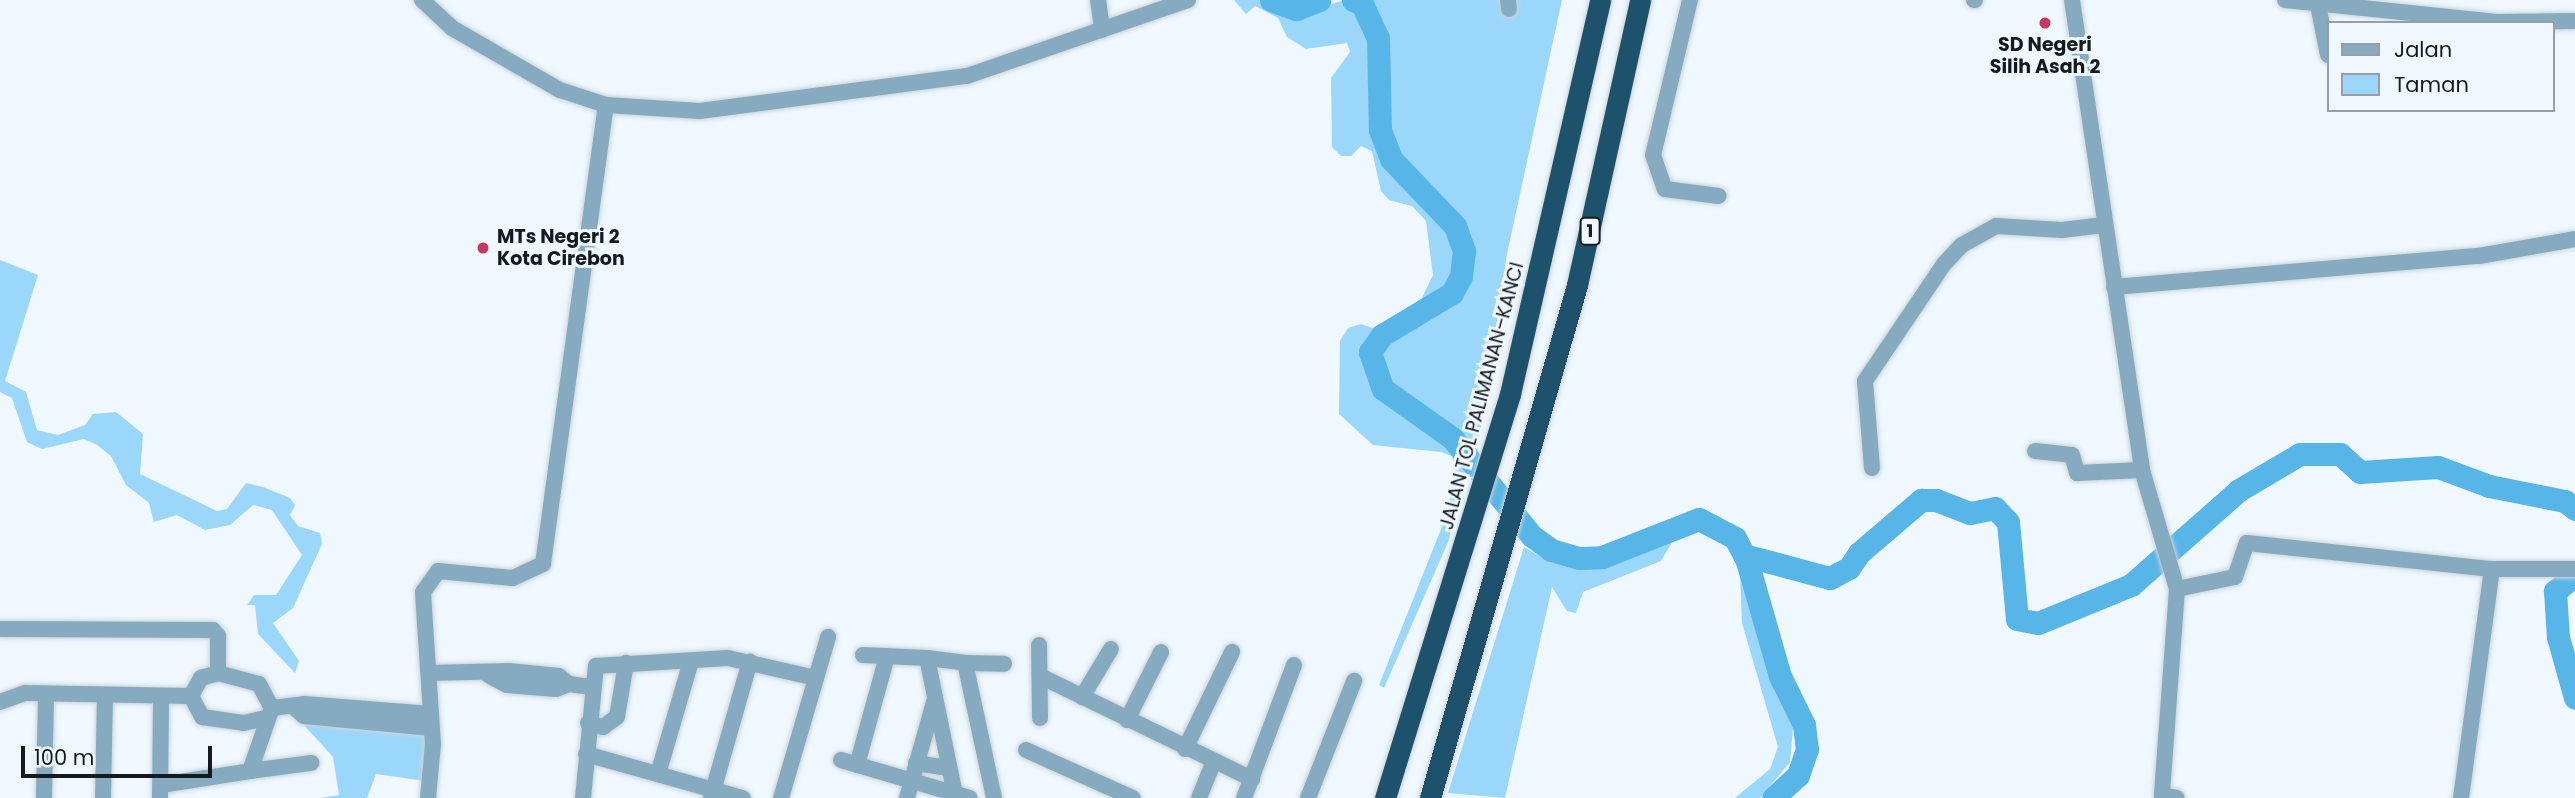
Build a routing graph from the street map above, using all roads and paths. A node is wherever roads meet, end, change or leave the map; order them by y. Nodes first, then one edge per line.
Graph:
1 (422, 0) edge
2 (1098, 0) edge
3 (1188, 0) edge
4 (1600, 0) edge
5 (1640, 0) edge
6 (1690, 0) edge
7 (2072, 0) edge
8 (2285, 0) edge
9 (2316, 2) edge
10 (2488, 21) edge
11 (2554, 21) edge
12 (2575, 21) edge
13 (1102, 30) junction
14 (2326, 46) edge
15 (606, 106) junction
16 (1719, 196) dead end
17 (2104, 225) junction
18 (2575, 239) edge
19 (2114, 287) junction
20 (2035, 451) dead end
21 (1872, 468) dead end
22 (2142, 470) junction
23 (2572, 568) edge
24 (2493, 569) junction
25 (2177, 589) junction
26 (0, 629) edge
27 (828, 637) dead end
28 (1039, 645) dead end
29 (1111, 649) dead end
30 (1161, 652) dead end
31 (1232, 652) dead end
32 (863, 655) dead end
33 (887, 656) junction
34 (927, 658) junction
35 (691, 661) junction
36 (750, 661) junction
37 (626, 663) junction
38 (965, 663) junction
39 (1004, 664) dead end
40 (1294, 665) dead end
41 (218, 673) junction
42 (430, 673) junction
43 (1040, 676) junction
44 (816, 678) junction
45 (1354, 681) dead end
46 (590, 687) junction
47 (46, 695) junction
48 (191, 696) junction
49 (105, 697) junction
50 (161, 697) junction
51 (1082, 697) junction
52 (5, 699) edge
53 (934, 699) junction
54 (269, 713) junction
55 (1040, 718) dead end
56 (1127, 720) junction
57 (431, 721) junction
58 (588, 723) junction
59 (1185, 749) junction
60 (1026, 750) dead end
61 (586, 754) junction
62 (311, 763) dead end
63 (916, 763) junction
64 (1213, 763) junction
65 (949, 768) junction
66 (250, 771) junction
67 (658, 774) junction
68 (1252, 779) junction
69 (909, 790) edge
70 (160, 791) edge
71 (712, 794) edge
72 (962, 796) edge
73 (44, 798) edge
74 (103, 798) edge
75 (428, 798) edge
76 (583, 798) edge
77 (743, 798) edge
78 (781, 798) edge
79 (993, 798) edge
80 (1133, 798) edge
81 (1199, 798) edge
82 (1244, 798) edge
83 (1308, 798) edge
84 (1385, 798) edge
85 (1430, 798) edge
86 (2177, 798) edge
87 (2461, 798) edge

1 - 15 street
2 - 13 street
3 - 13 street
4 - 84 highway, JALAN TOL PALIMANAN–KANCI / 1
5 - 85 highway, 1
6 - 16 street
7 - 17 street
8 - 9 street
9 - 10 street
9 - 14 street
11 - 12 street
13 - 15 street
15 - 42 street
17 - 19 street
17 - 21 street
18 - 19 street
19 - 22 street
20 - 22 street
22 - 25 street
23 - 24 street
24 - 25 street
24 - 87 street
25 - 86 street
26 - 41 street
27 - 44 street
28 - 43 street
29 - 51 street
30 - 56 street
31 - 59 street
32 - 33 street
33 - 34 street
33 - 69 street
34 - 38 street
34 - 53 street
35 - 36 street
35 - 37 street
35 - 67 street
36 - 44 street
36 - 71 street
37 - 46 street
37 - 58 street
38 - 39 street
38 - 79 street
40 - 68 street
41 - 48 street
41 - 54 street
42 - 46 street
42 - 57 street
43 - 51 street
43 - 55 street
44 - 78 street
45 - 83 street
46 - 58 street
47 - 49 street
47 - 52 street
47 - 73 street
48 - 50 street
48 - 54 street
49 - 50 street
49 - 74 street
50 - 70 street
51 - 56 street
53 - 63 street
53 - 65 street
54 - 57 street
54 - 66 street
56 - 59 street
57 - 75 street
58 - 61 street
59 - 64 street
60 - 80 street
61 - 67 street
61 - 76 street
62 - 66 street
63 - 65 street
63 - 69 street
64 - 68 street
64 - 81 street
65 - 72 street
66 - 70 street
67 - 71 street
68 - 82 street
69 - 72 street
71 - 77 street

